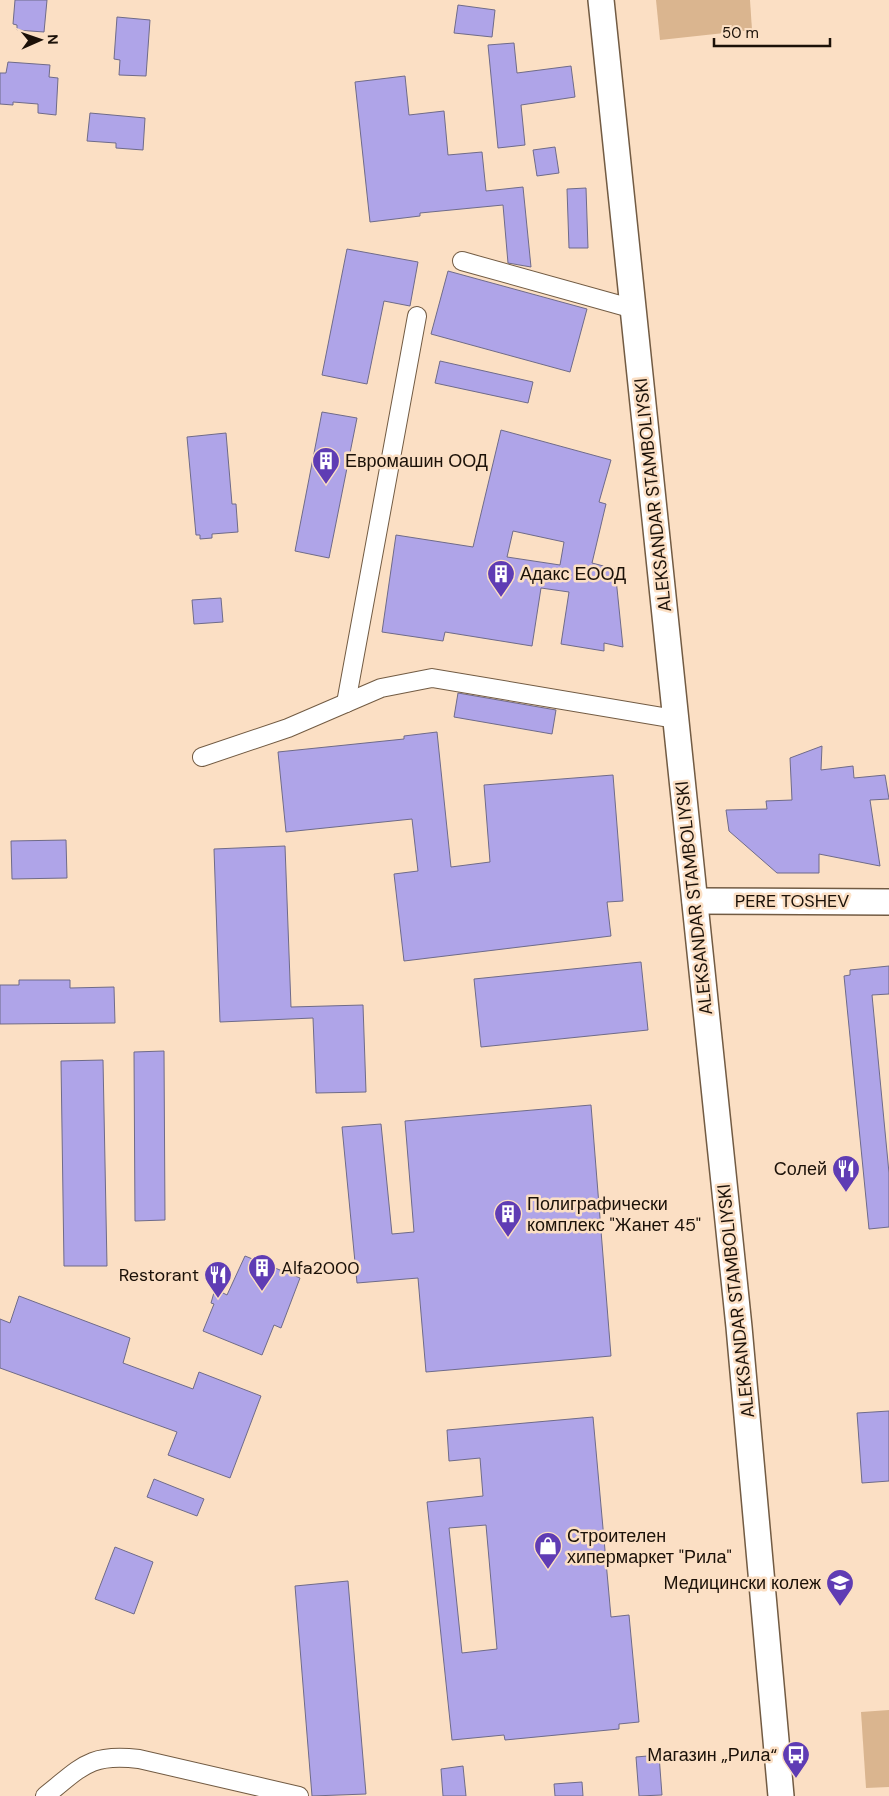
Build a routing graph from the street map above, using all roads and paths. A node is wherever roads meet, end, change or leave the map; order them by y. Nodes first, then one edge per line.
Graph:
1 (601, 0) edge
2 (462, 261) dead end
3 (634, 309) junction
4 (418, 316) dead end
5 (346, 703) junction
6 (675, 719) junction
7 (202, 757) dead end
8 (695, 901) junction
9 (889, 902) edge
10 (45, 1796) edge
11 (299, 1796) edge
12 (781, 1796) edge

1 - 3 street, ALEKSANDAR STAMBOLIYSKI
2 - 3 street
3 - 6 street, ALEKSANDAR STAMBOLIYSKI
4 - 5 street
5 - 6 street
5 - 7 street
6 - 8 street, ALEKSANDAR STAMBOLIYSKI
8 - 9 street, PERE TOSHEV
8 - 12 street, ALEKSANDAR STAMBOLIYSKI
10 - 11 street

